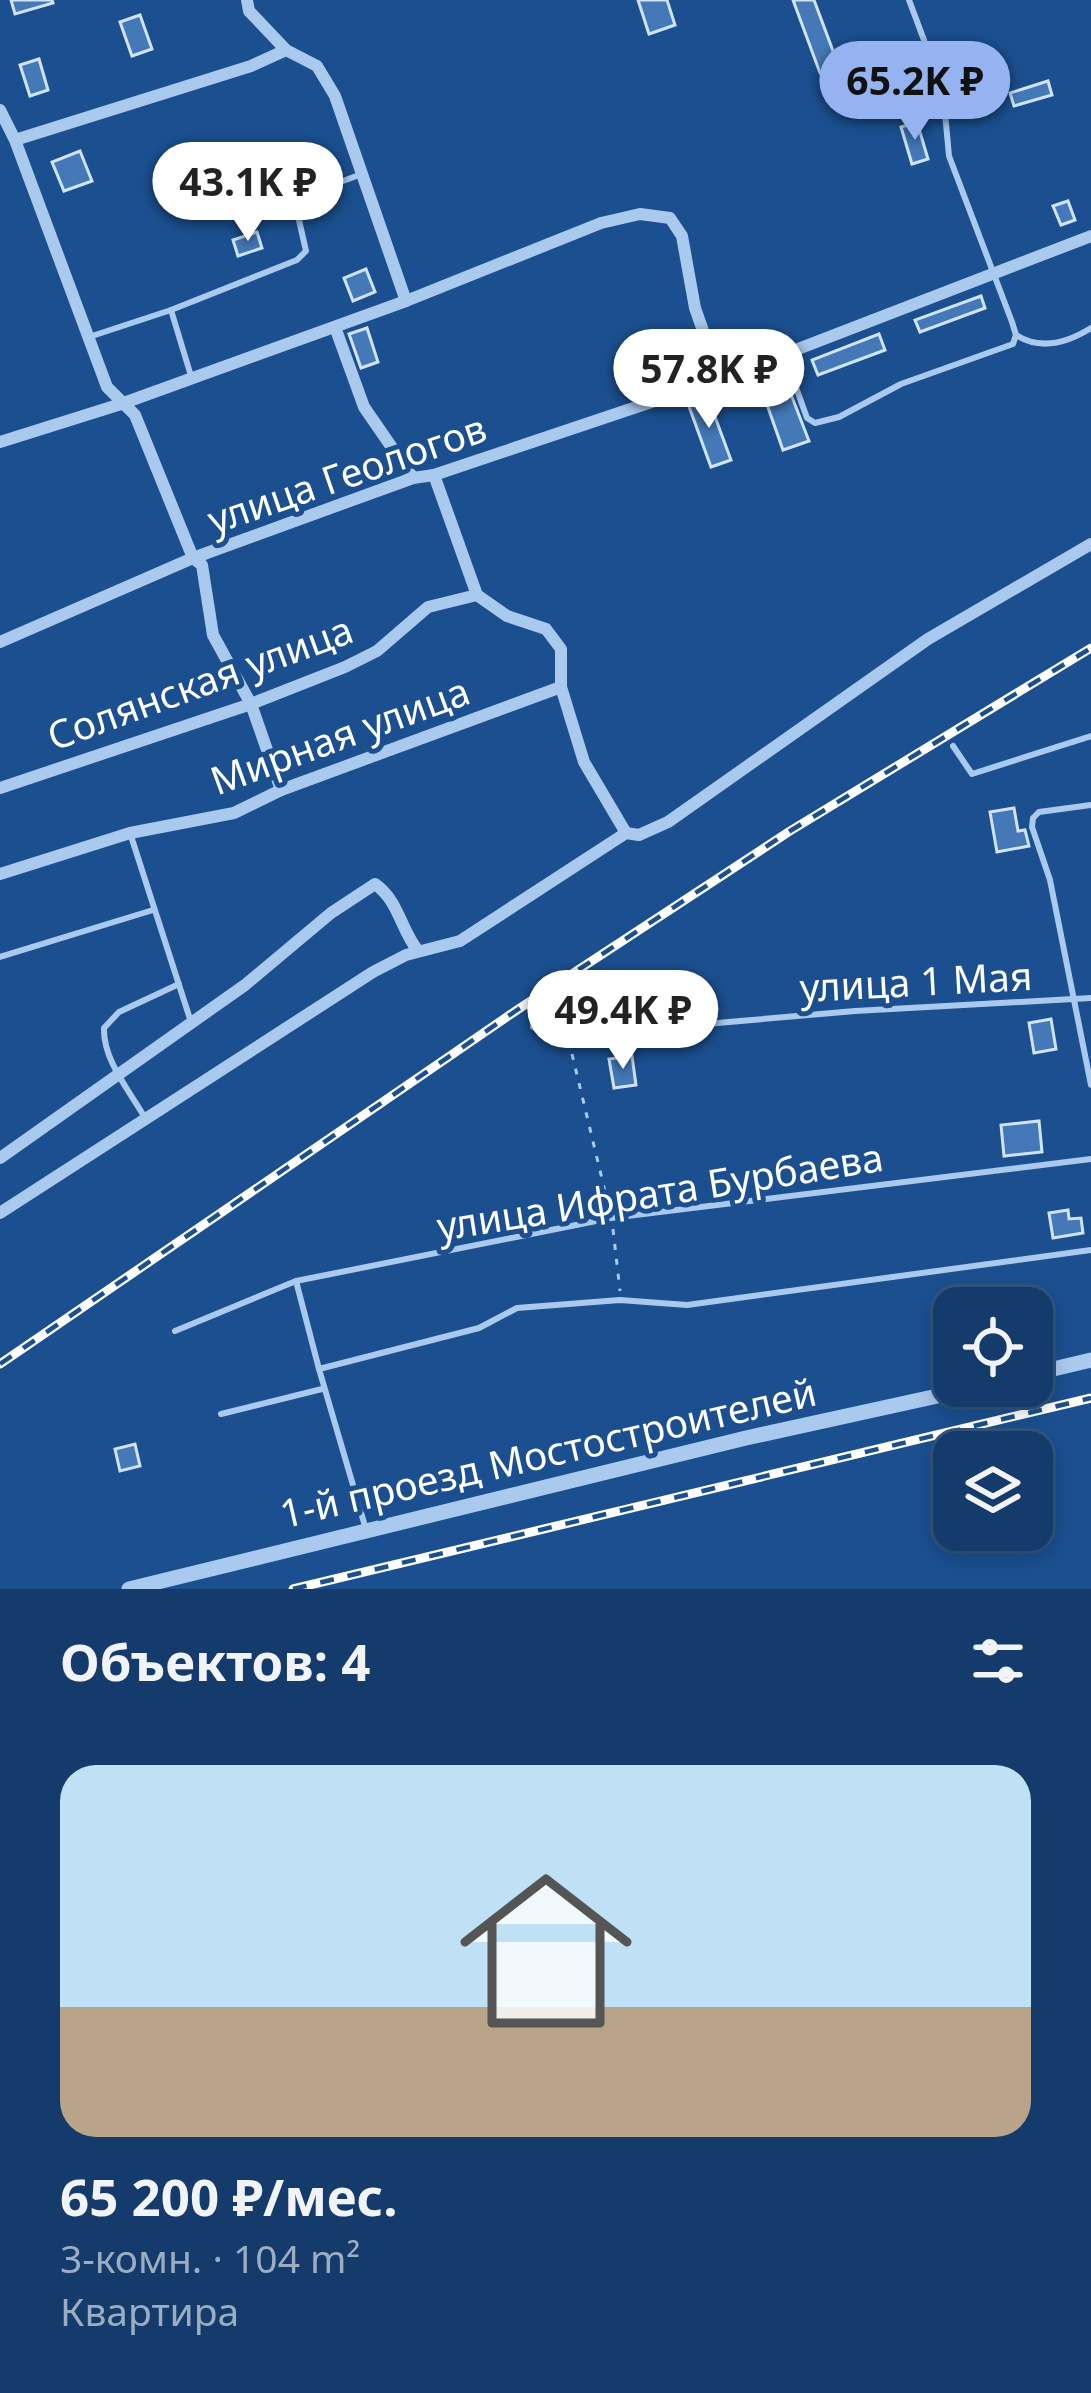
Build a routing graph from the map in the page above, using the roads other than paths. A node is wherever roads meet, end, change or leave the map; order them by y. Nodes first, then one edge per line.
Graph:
1 (247, 0) edge
2 (909, 0) edge
3 (286, 50) junction
4 (0, 110) edge
5 (15, 140) junction
6 (362, 174) junction
7 (311, 193) junction
8 (259, 204) dead end
9 (1091, 236) edge
10 (994, 273) junction
11 (406, 301) junction
12 (171, 310) junction
13 (335, 327) junction
14 (1091, 328) edge
15 (1016, 335) junction
16 (88, 337) junction
17 (784, 354) junction
18 (191, 379) junction
19 (719, 379) junction
20 (121, 404) junction
21 (0, 442) edge
22 (434, 475) junction
23 (412, 478) junction
24 (1091, 544) edge
25 (193, 558) junction
26 (478, 595) junction
27 (0, 642) edge
28 (561, 687) junction
29 (251, 704) junction
30 (1091, 736) edge
31 (953, 746) dead end
32 (0, 788) edge
33 (281, 790) junction
34 (1091, 805) edge
35 (130, 833) junction
36 (626, 833) junction
37 (0, 874) edge
38 (153, 910) junction
39 (418, 950) junction
40 (0, 958) edge
41 (179, 984) junction
42 (1091, 998) edge
43 (1072, 1000) junction
44 (191, 1022) junction
45 (533, 1027) dead end
46 (119, 1074) junction
47 (1091, 1085) edge
48 (145, 1118) junction
49 (0, 1158) edge
50 (1091, 1159) edge
51 (0, 1213) edge
52 (1091, 1250) edge
53 (296, 1281) junction
54 (175, 1331) dead end
55 (1091, 1360) edge
56 (320, 1369) junction
57 (1053, 1369) edge
58 (322, 1389) junction
59 (933, 1397) edge
60 (221, 1414) dead end
61 (366, 1530) junction
62 (129, 1589) edge

1 - 3 street
2 - 10 lane
3 - 5 street
3 - 6 street
4 - 5 street
5 - 16 street
6 - 7 lane
6 - 11 street
7 - 8 lane
7 - 12 lane
9 - 10 street, улица Геологов
10 - 15 lane
10 - 17 street, улица Геологов
11 - 13 street
11 - 19 street
12 - 16 lane
12 - 18 lane
13 - 18 street
13 - 23 street
14 - 15 lane
15 - 17 lane
16 - 20 street
17 - 19 street, улица Геологов
18 - 20 street
19 - 22 street, улица Геологов
20 - 21 street
20 - 25 street
22 - 23 street, улица Геологов
22 - 26 street
23 - 25 street, улица Геологов
24 - 36 street
25 - 27 street, улица Геологов
25 - 29 street
26 - 28 street
26 - 29 street, Солянская улица
28 - 33 street, Мирная улица
28 - 36 street
29 - 32 street, Солянская улица
29 - 33 street
30 - 31 lane
33 - 35 street, Мирная улица
34 - 43 lane
35 - 37 street, Мирная улица
35 - 38 lane
36 - 39 street
38 - 40 lane
38 - 41 lane
39 - 44 street
39 - 48 street
41 - 44 lane
41 - 46 lane
42 - 43 lane, улица 1 Мая
43 - 45 lane, улица 1 Мая
43 - 47 lane
44 - 46 street
46 - 48 lane
46 - 49 street
48 - 51 street
50 - 53 lane, улица Ифрата Бурбаева
52 - 56 lane
53 - 54 lane, улица Ифрата Бурбаева
53 - 56 lane
55 - 57 street
56 - 58 lane
58 - 60 lane
58 - 61 lane
59 - 61 street, 1-й проезд Мостостроителей
61 - 62 street, 1-й проезд Мостостроителей

